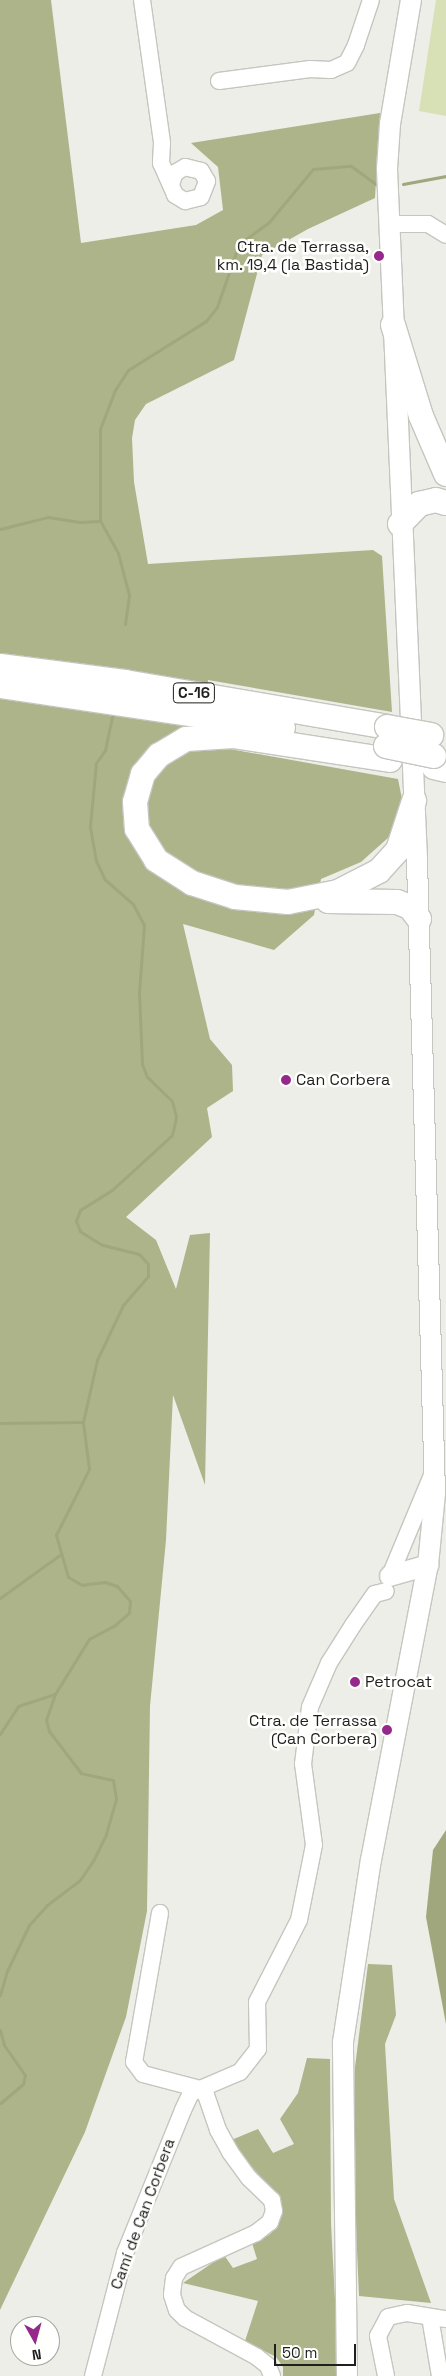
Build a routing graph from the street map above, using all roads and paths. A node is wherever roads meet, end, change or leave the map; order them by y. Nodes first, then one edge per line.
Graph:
1 (142, 0) edge
2 (371, 0) edge
3 (411, 0) edge
4 (219, 81) dead end
5 (162, 143) junction
6 (185, 167) junction
7 (171, 184) junction
8 (389, 224) junction
9 (446, 235) edge
10 (393, 325) junction
11 (446, 474) edge
12 (446, 503) edge
13 (400, 524) junction
14 (0, 666) edge
15 (0, 686) edge
16 (388, 744) junction
17 (439, 754) edge
18 (414, 801) junction
19 (288, 902) junction
20 (418, 919) junction
21 (436, 1463) junction
22 (428, 1565) junction
23 (393, 1580) junction
24 (421, 1599) junction
25 (160, 1913) dead end
26 (200, 2089) junction
27 (438, 2318) edge
28 (93, 2376) edge
29 (272, 2376) edge
30 (347, 2376) edge
31 (386, 2376) edge
32 (440, 2376) edge

1 - 5 street
2 - 4 street
3 - 8 main road
5 - 6 street
5 - 7 street
6 - 7 street
6 - 7 street
8 - 9 street
8 - 10 main road
10 - 11 highway
10 - 13 main road
12 - 13 highway
13 - 18 main road
14 - 16 highway, C-16
15 - 16 highway, C-16
16 - 17 highway, C-16, bridge
16 - 17 highway
16 - 19 highway
18 - 19 highway
18 - 20 main road
19 - 20 highway
20 - 21 main road
21 - 22 main road
21 - 23 street
22 - 23 main road
22 - 24 main road
23 - 24 main road
23 - 26 street
24 - 30 main road
25 - 26 street
26 - 28 street, Camí de Can Corbera
26 - 29 street
27 - 31 street
27 - 32 street

